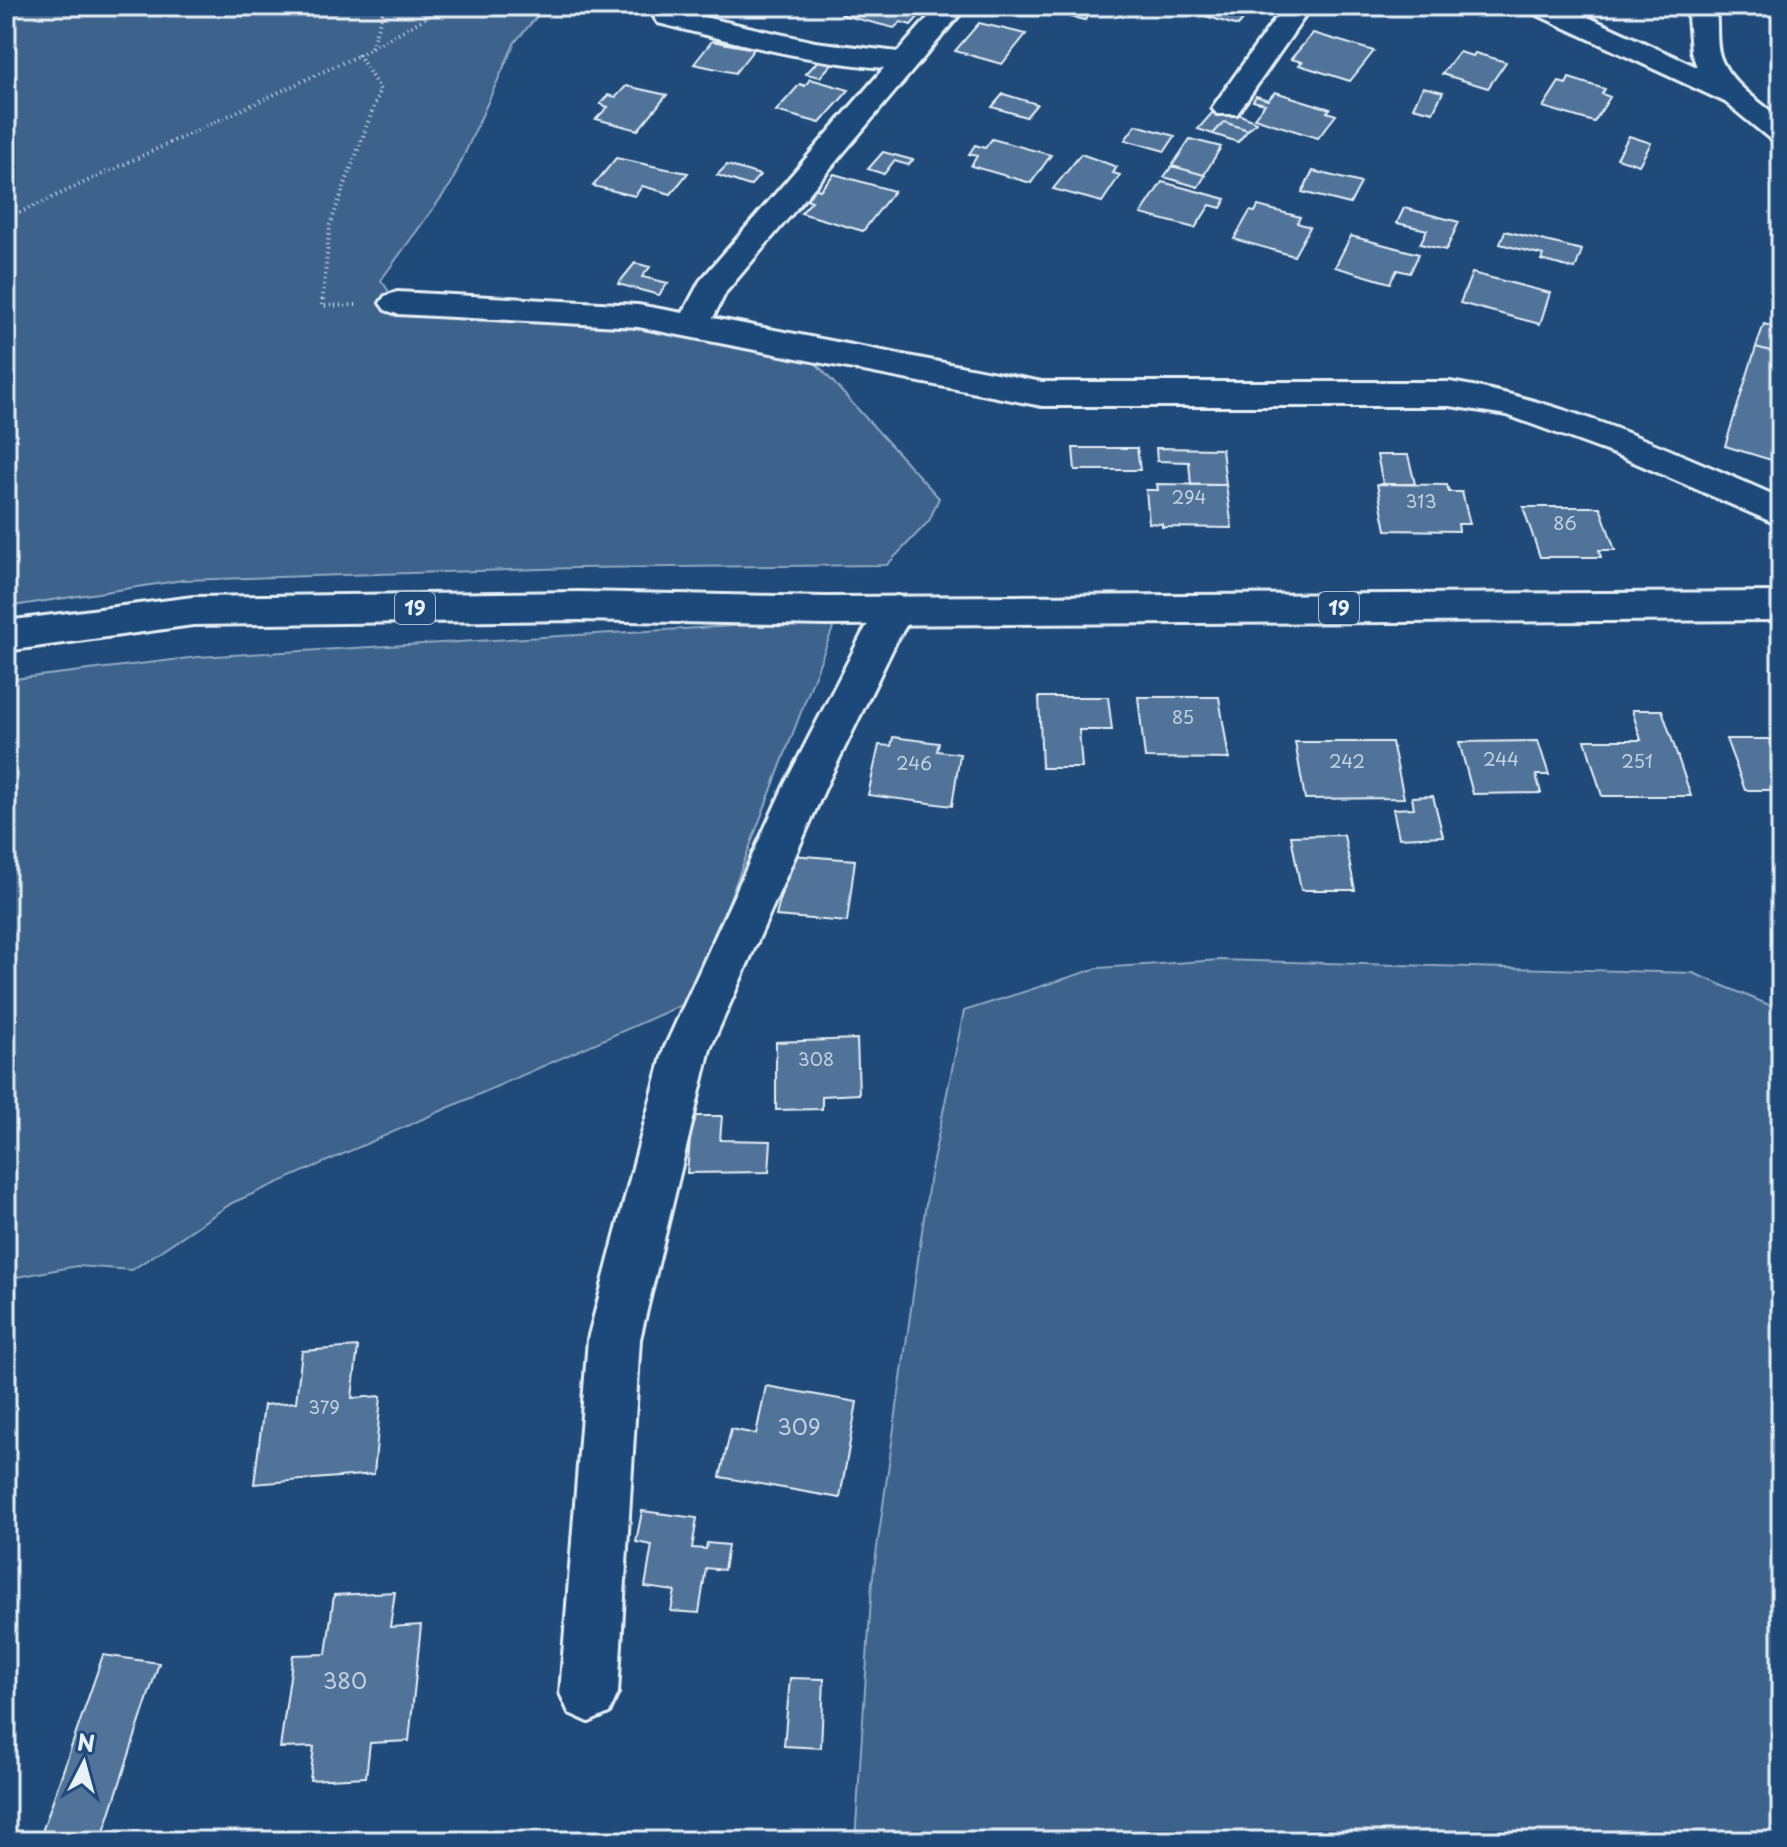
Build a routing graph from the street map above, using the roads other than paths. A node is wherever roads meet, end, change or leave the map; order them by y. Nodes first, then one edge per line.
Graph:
1 (953, 6) edge
2 (1298, 6) edge
3 (1541, 6) edge
4 (1701, 6) edge
5 (668, 17) dead end
6 (905, 61) junction
7 (1733, 95) junction
8 (1227, 108) dead end
9 (1781, 133) edge
10 (397, 303) road end
11 (693, 325) junction
12 (1781, 513) edge
13 (1781, 606) edge
14 (897, 610) junction
15 (6, 636) edge
16 (589, 1693) dead end

1 - 6 street
2 - 8 street
3 - 7 street
4 - 7 street
5 - 6 street
6 - 11 street
7 - 9 street
10 - 11 street
11 - 12 street
13 - 14 street, 19
14 - 15 street, 19
14 - 16 street

